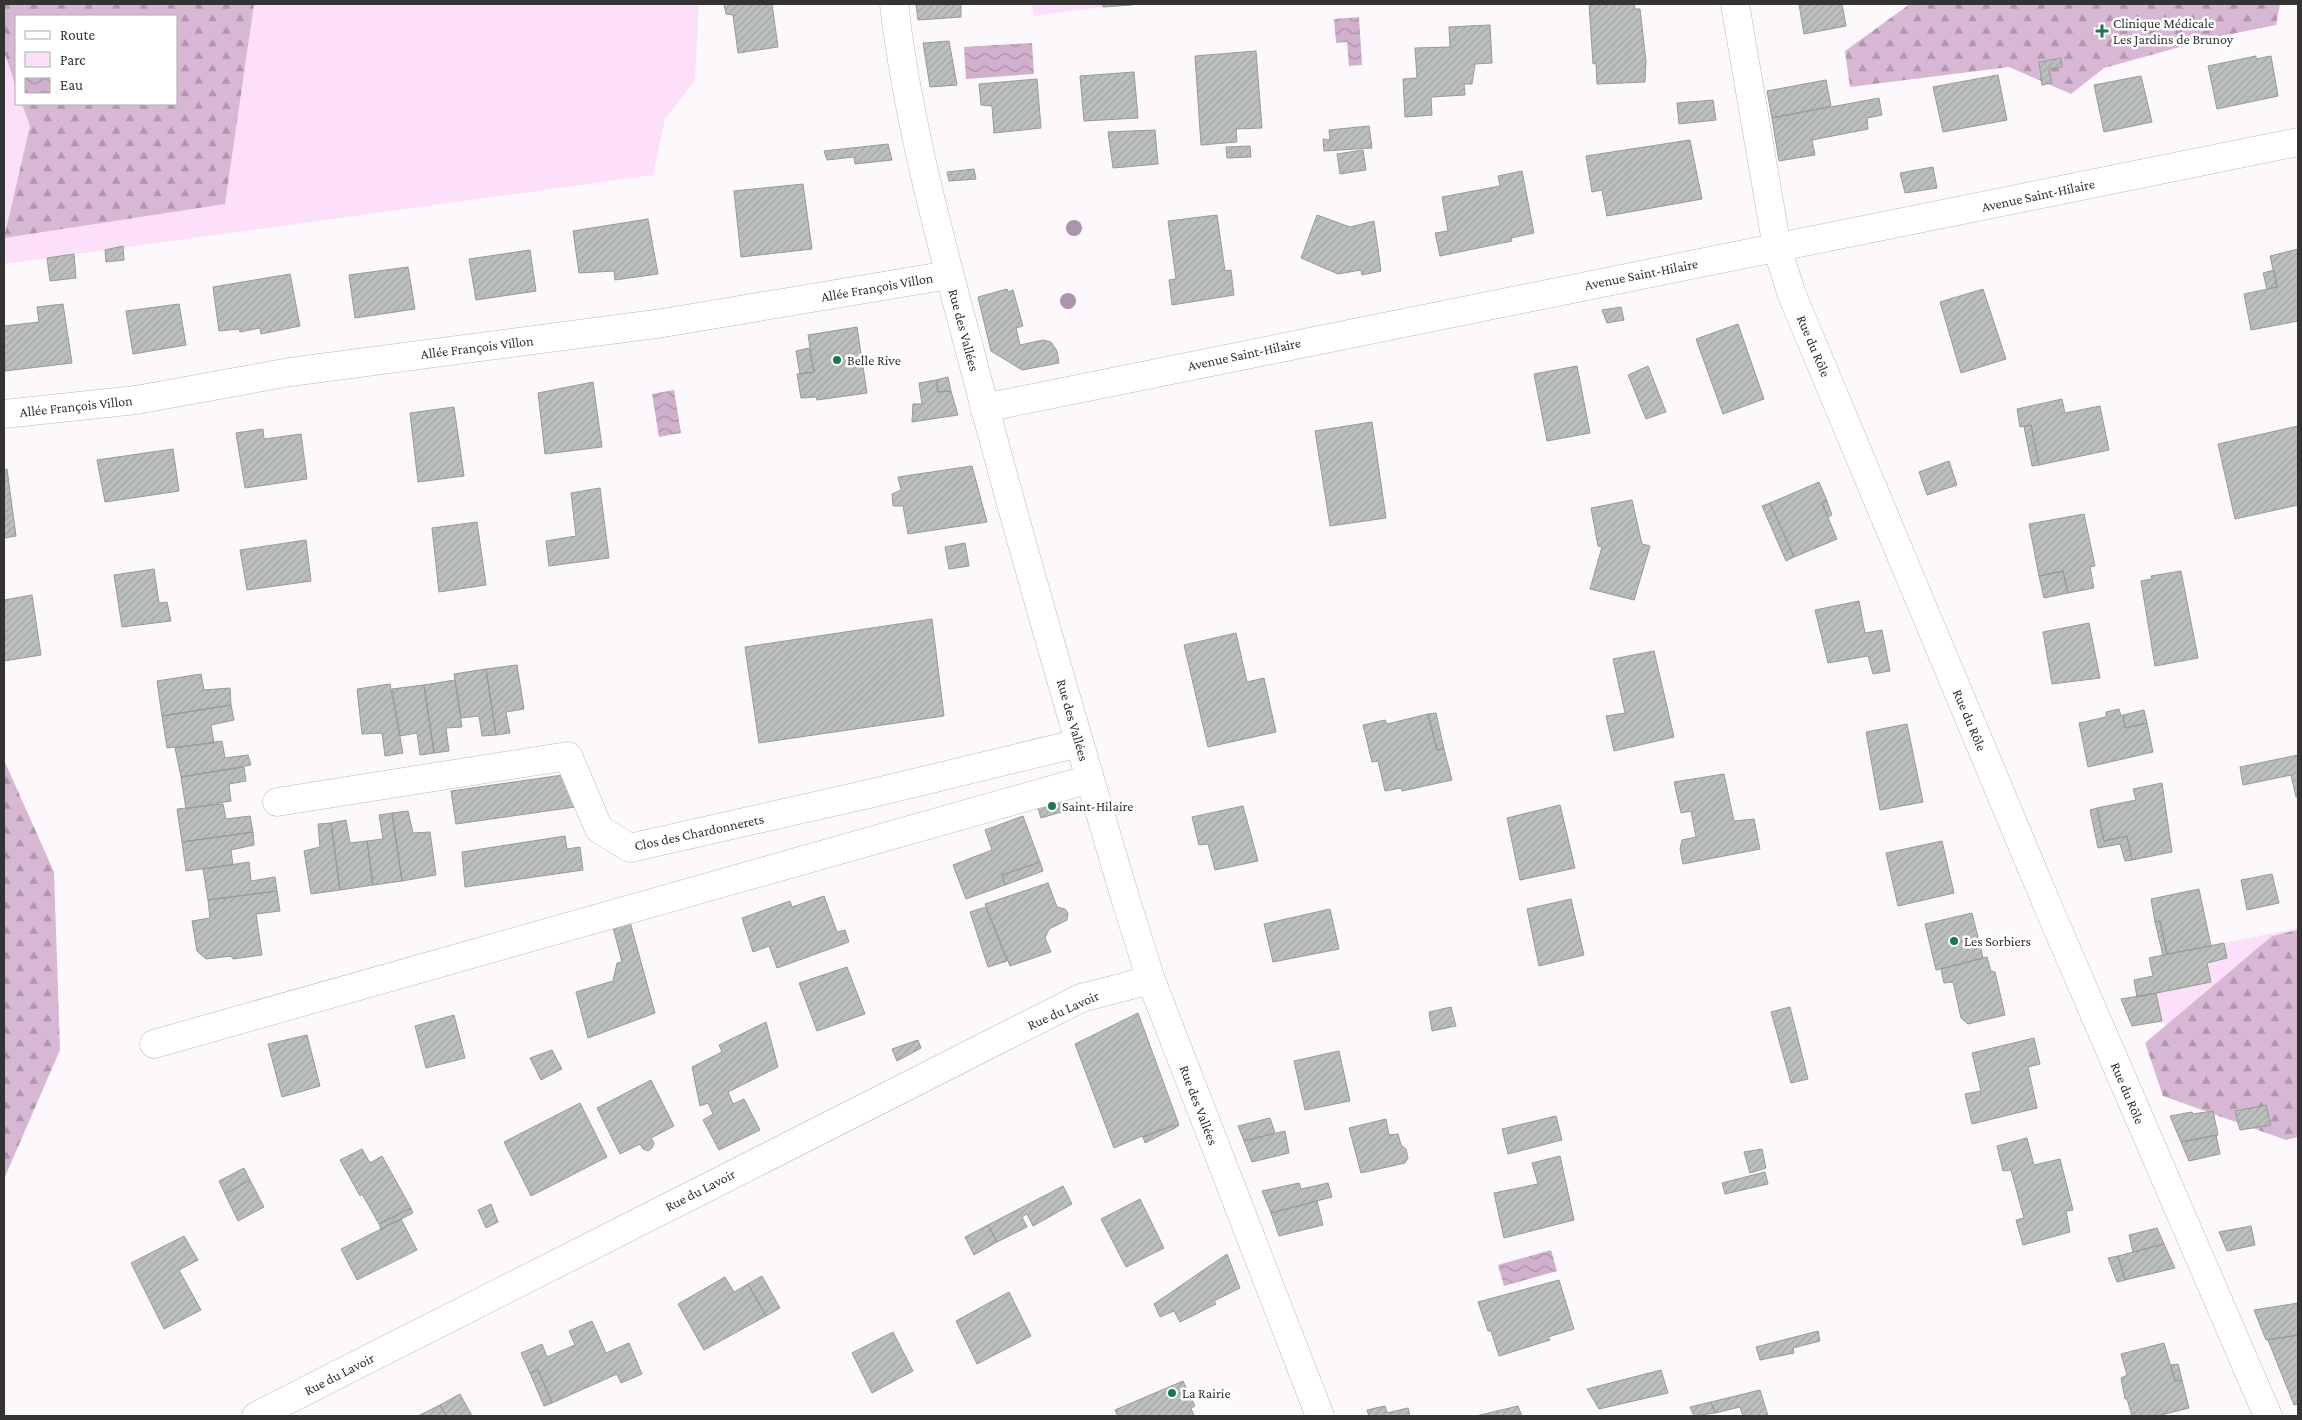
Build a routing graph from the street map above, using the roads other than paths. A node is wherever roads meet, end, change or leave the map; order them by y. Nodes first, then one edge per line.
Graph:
1 (894, 4) edge
2 (1735, 4) edge
3 (2298, 142) edge
4 (1777, 248) junction
5 (949, 275) junction
6 (984, 408) junction
7 (4, 414) edge
8 (1079, 743) junction
9 (1090, 779) junction
10 (277, 802) dead end
11 (1151, 980) junction
12 (154, 1044) dead end
13 (256, 1416) edge
14 (1320, 1416) edge
15 (2268, 1416) edge

1 - 5 street, Rue des Vallées
2 - 4 street, Rue du Rôle
3 - 4 street, Avenue Saint-Hilaire
4 - 6 street, Avenue Saint-Hilaire
4 - 15 street, Rue du Rôle
5 - 6 street, Rue des Vallées
5 - 7 street, Allée François Villon
6 - 8 street, Rue des Vallées
8 - 9 street, Rue des Vallées
8 - 10 street, Clos des Chardonnerets
9 - 11 street, Rue des Vallées
9 - 12 street
11 - 13 street, Rue du Lavoir
11 - 14 street, Rue des Vallées

